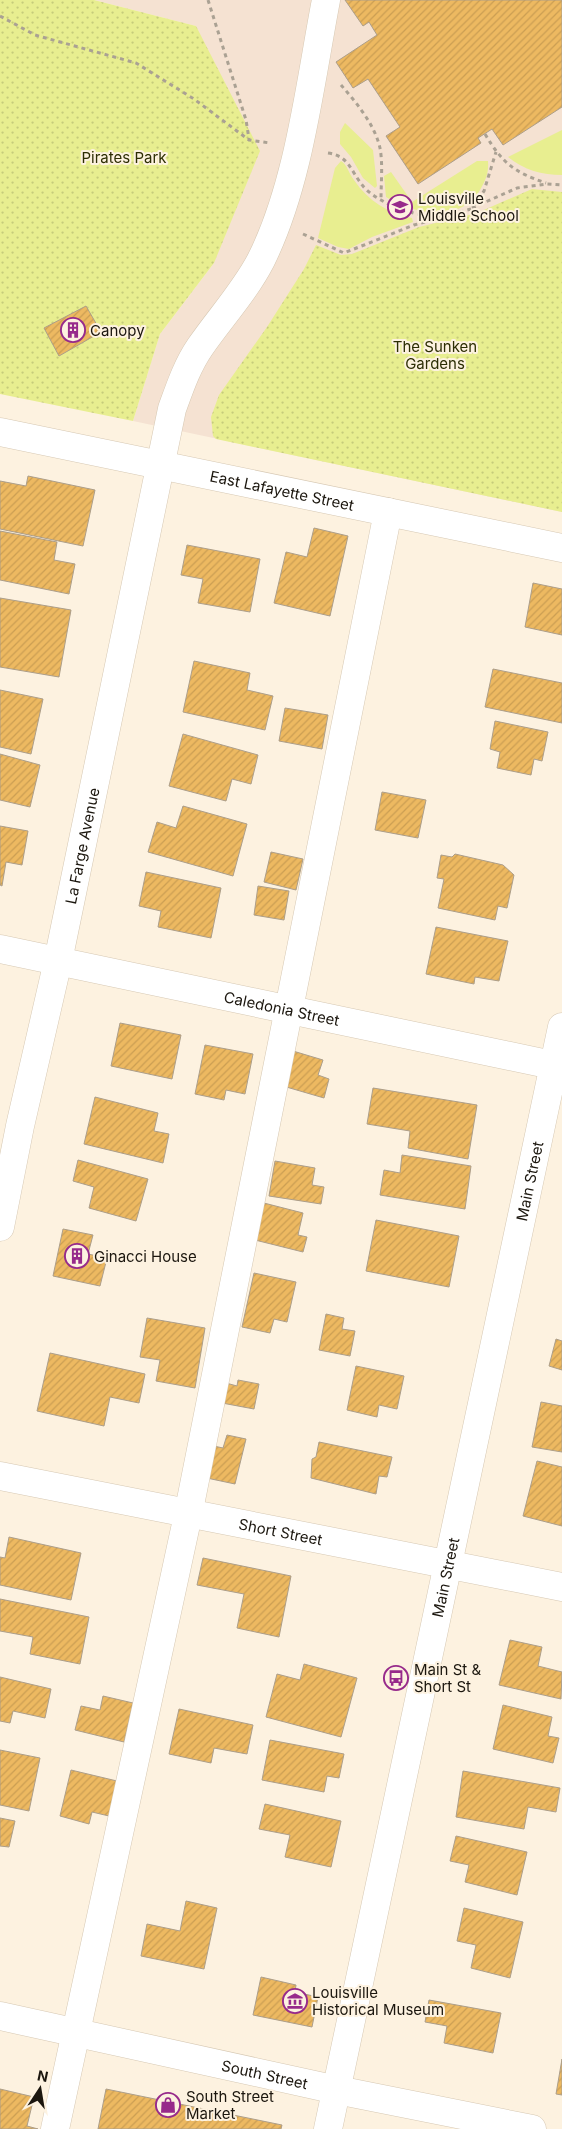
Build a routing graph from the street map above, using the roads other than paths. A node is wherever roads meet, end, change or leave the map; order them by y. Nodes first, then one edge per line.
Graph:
1 (326, 0) edge
2 (0, 432) edge
3 (161, 465) junction
4 (388, 512) junction
5 (562, 548) edge
6 (0, 949) edge
7 (58, 961) junction
8 (290, 1009) junction
9 (562, 1027) edge
10 (558, 1066) edge
11 (0, 1227) edge
12 (0, 1476) edge
13 (188, 1515) junction
14 (449, 1563) junction
15 (562, 1587) edge
16 (0, 2016) edge
17 (77, 2033) junction
18 (337, 2090) junction
19 (55, 2129) edge
20 (328, 2129) edge
21 (532, 2129) edge

1 - 3 street, La Farge Avenue
2 - 3 street, East Lafayette Street
3 - 4 street, East Lafayette Street
3 - 7 street, La Farge Avenue
4 - 5 street, East Lafayette Street
4 - 8 street
6 - 7 street, Caledonia Street
7 - 8 street, Caledonia Street
7 - 11 street, La Farge Avenue
8 - 10 street, Caledonia Street
8 - 13 street
9 - 10 street, Main Street
10 - 14 street, Main Street
12 - 13 street, Short Street
13 - 14 street, Short Street
13 - 17 street
14 - 15 street, Short Street
14 - 18 street, Main Street
16 - 17 street, South Street
17 - 18 street, South Street
17 - 19 street
18 - 20 street, Main Street
18 - 21 street, South Street

